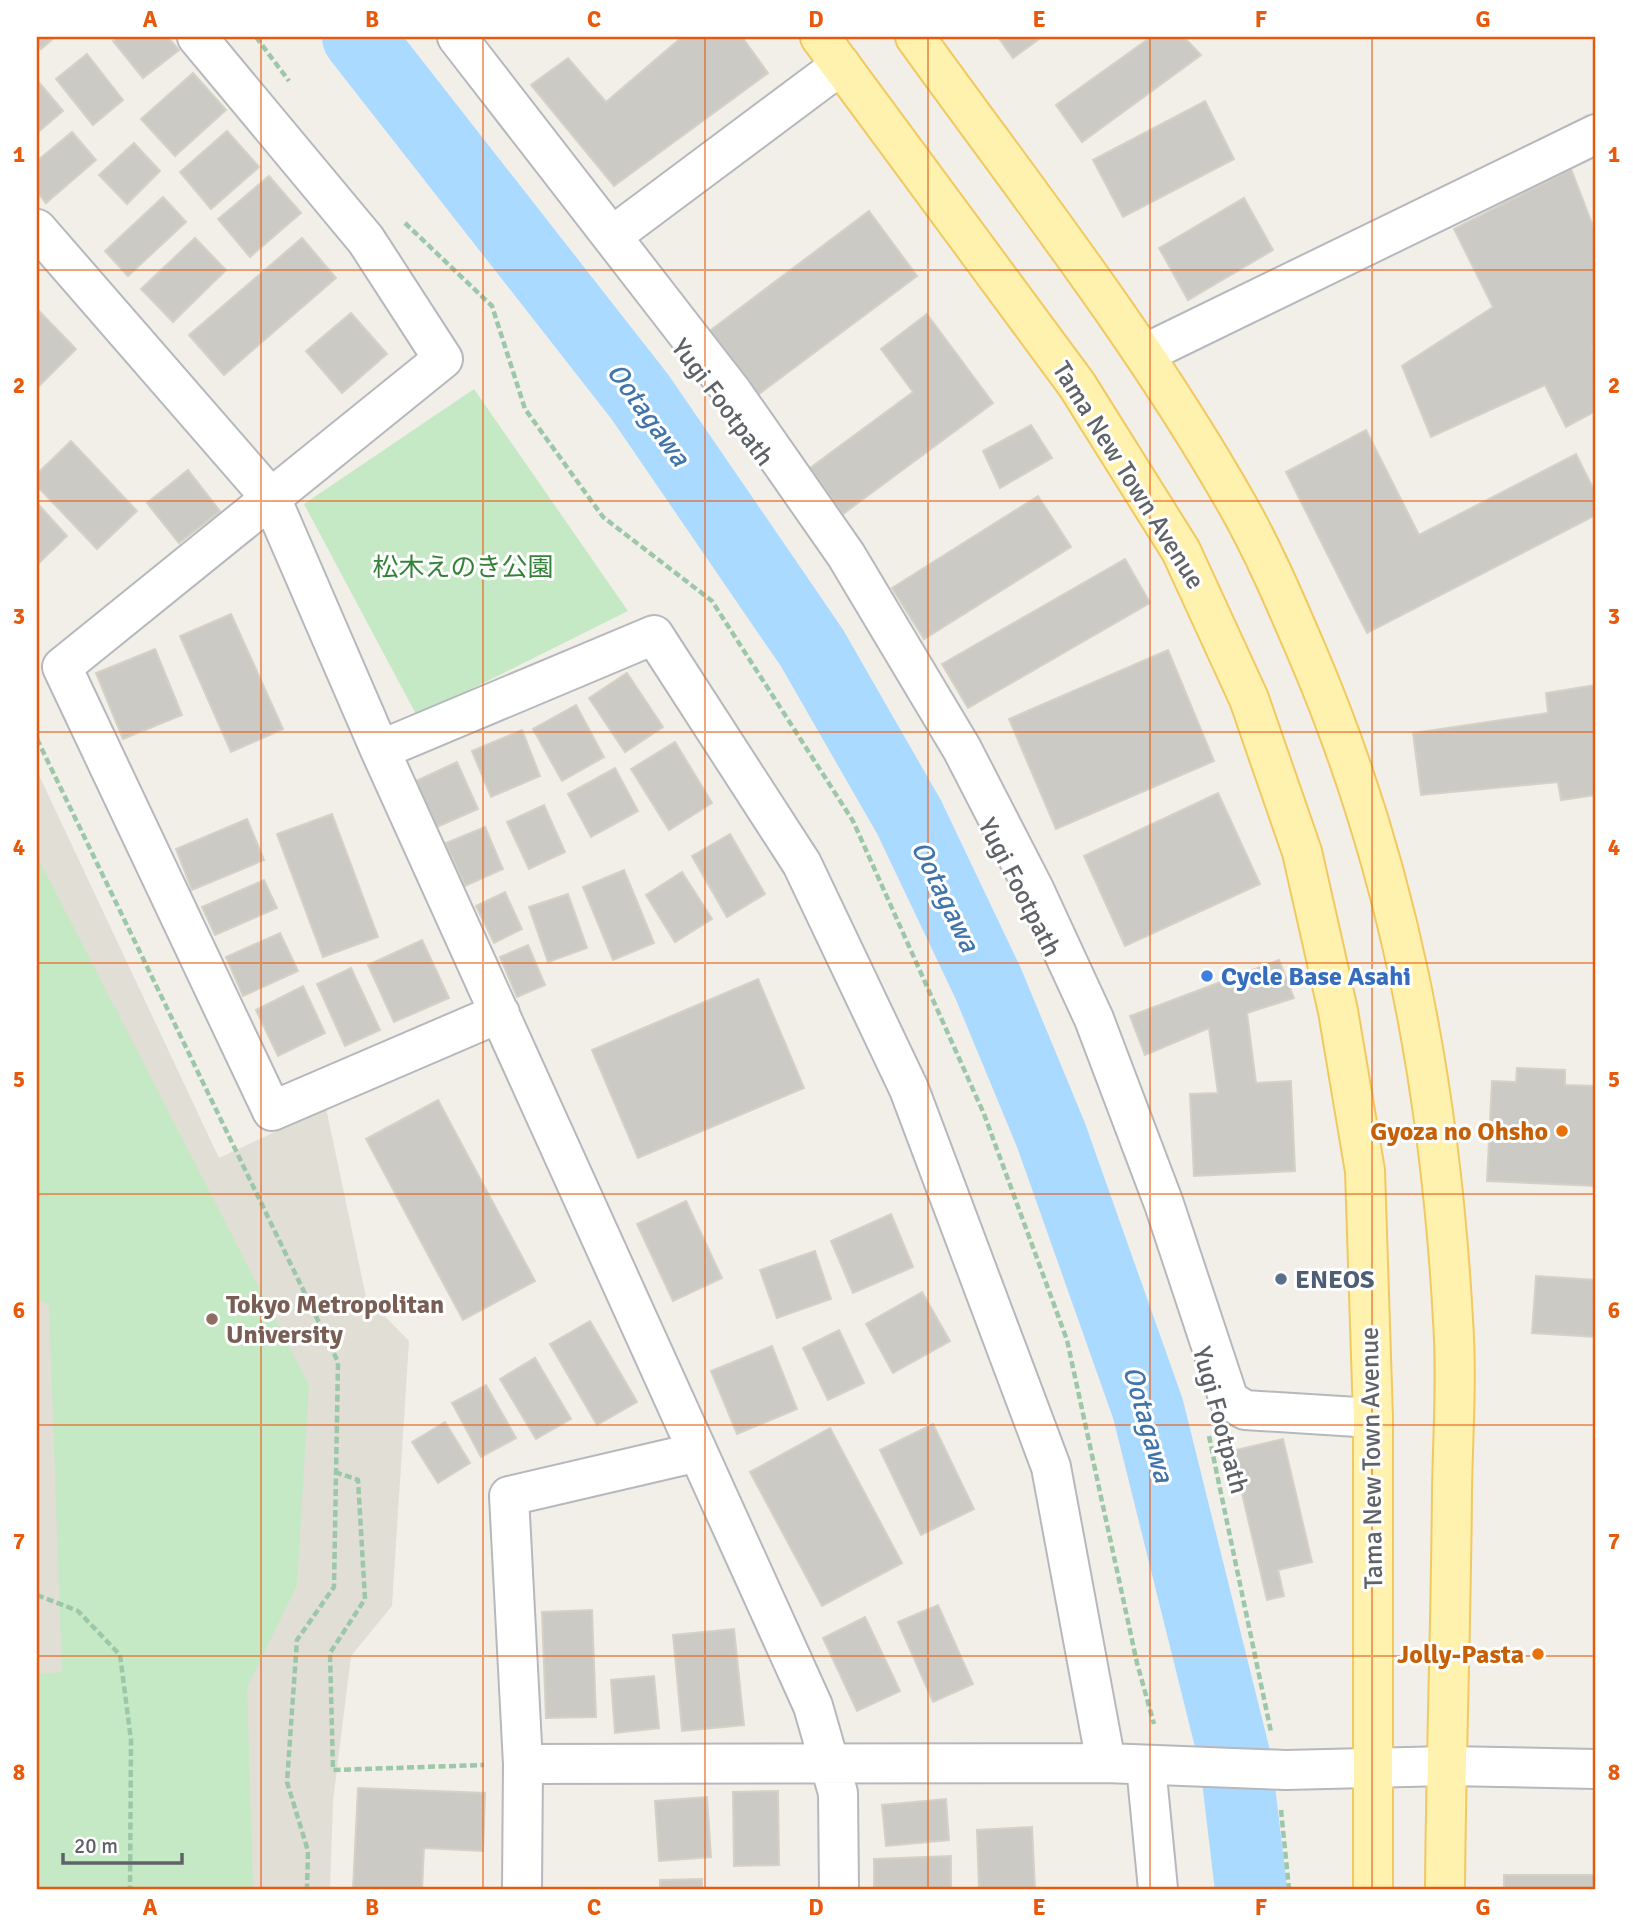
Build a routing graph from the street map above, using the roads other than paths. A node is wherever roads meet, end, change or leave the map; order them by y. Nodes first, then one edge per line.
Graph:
1 (197, 37) edge
2 (457, 37) edge
3 (915, 37) edge
4 (830, 51) edge
5 (1596, 134) edge
6 (37, 229) edge
7 (612, 236) junction
8 (1144, 354) junction
9 (271, 498) junction
10 (380, 750) junction
11 (499, 1013) junction
12 (1373, 1418) junction
13 (698, 1452) junction
14 (831, 1763) junction
15 (1106, 1763) junction
16 (523, 1764) junction
17 (1162, 1766) junction
18 (1447, 1766) junction
19 (1374, 1768) junction
20 (1596, 1769) edge
21 (522, 1889) edge
22 (839, 1889) edge
23 (1158, 1889) edge
24 (1373, 1889) edge
25 (1445, 1889) edge

1 - 9 street
2 - 7 street
3 - 8 main road
4 - 7 street
4 - 12 main road, Tama New Town Avenue
5 - 8 street
6 - 9 street
7 - 12 street
8 - 18 main road
9 - 10 street
9 - 11 street
10 - 11 street
10 - 15 street
11 - 13 street
12 - 19 main road, Tama New Town Avenue
13 - 14 street
13 - 16 street
14 - 15 street
14 - 16 street
14 - 22 street
15 - 17 street
16 - 21 street
17 - 19 street
17 - 23 street
18 - 19 street
18 - 20 street
18 - 25 main road
19 - 24 main road, Tama New Town Avenue

